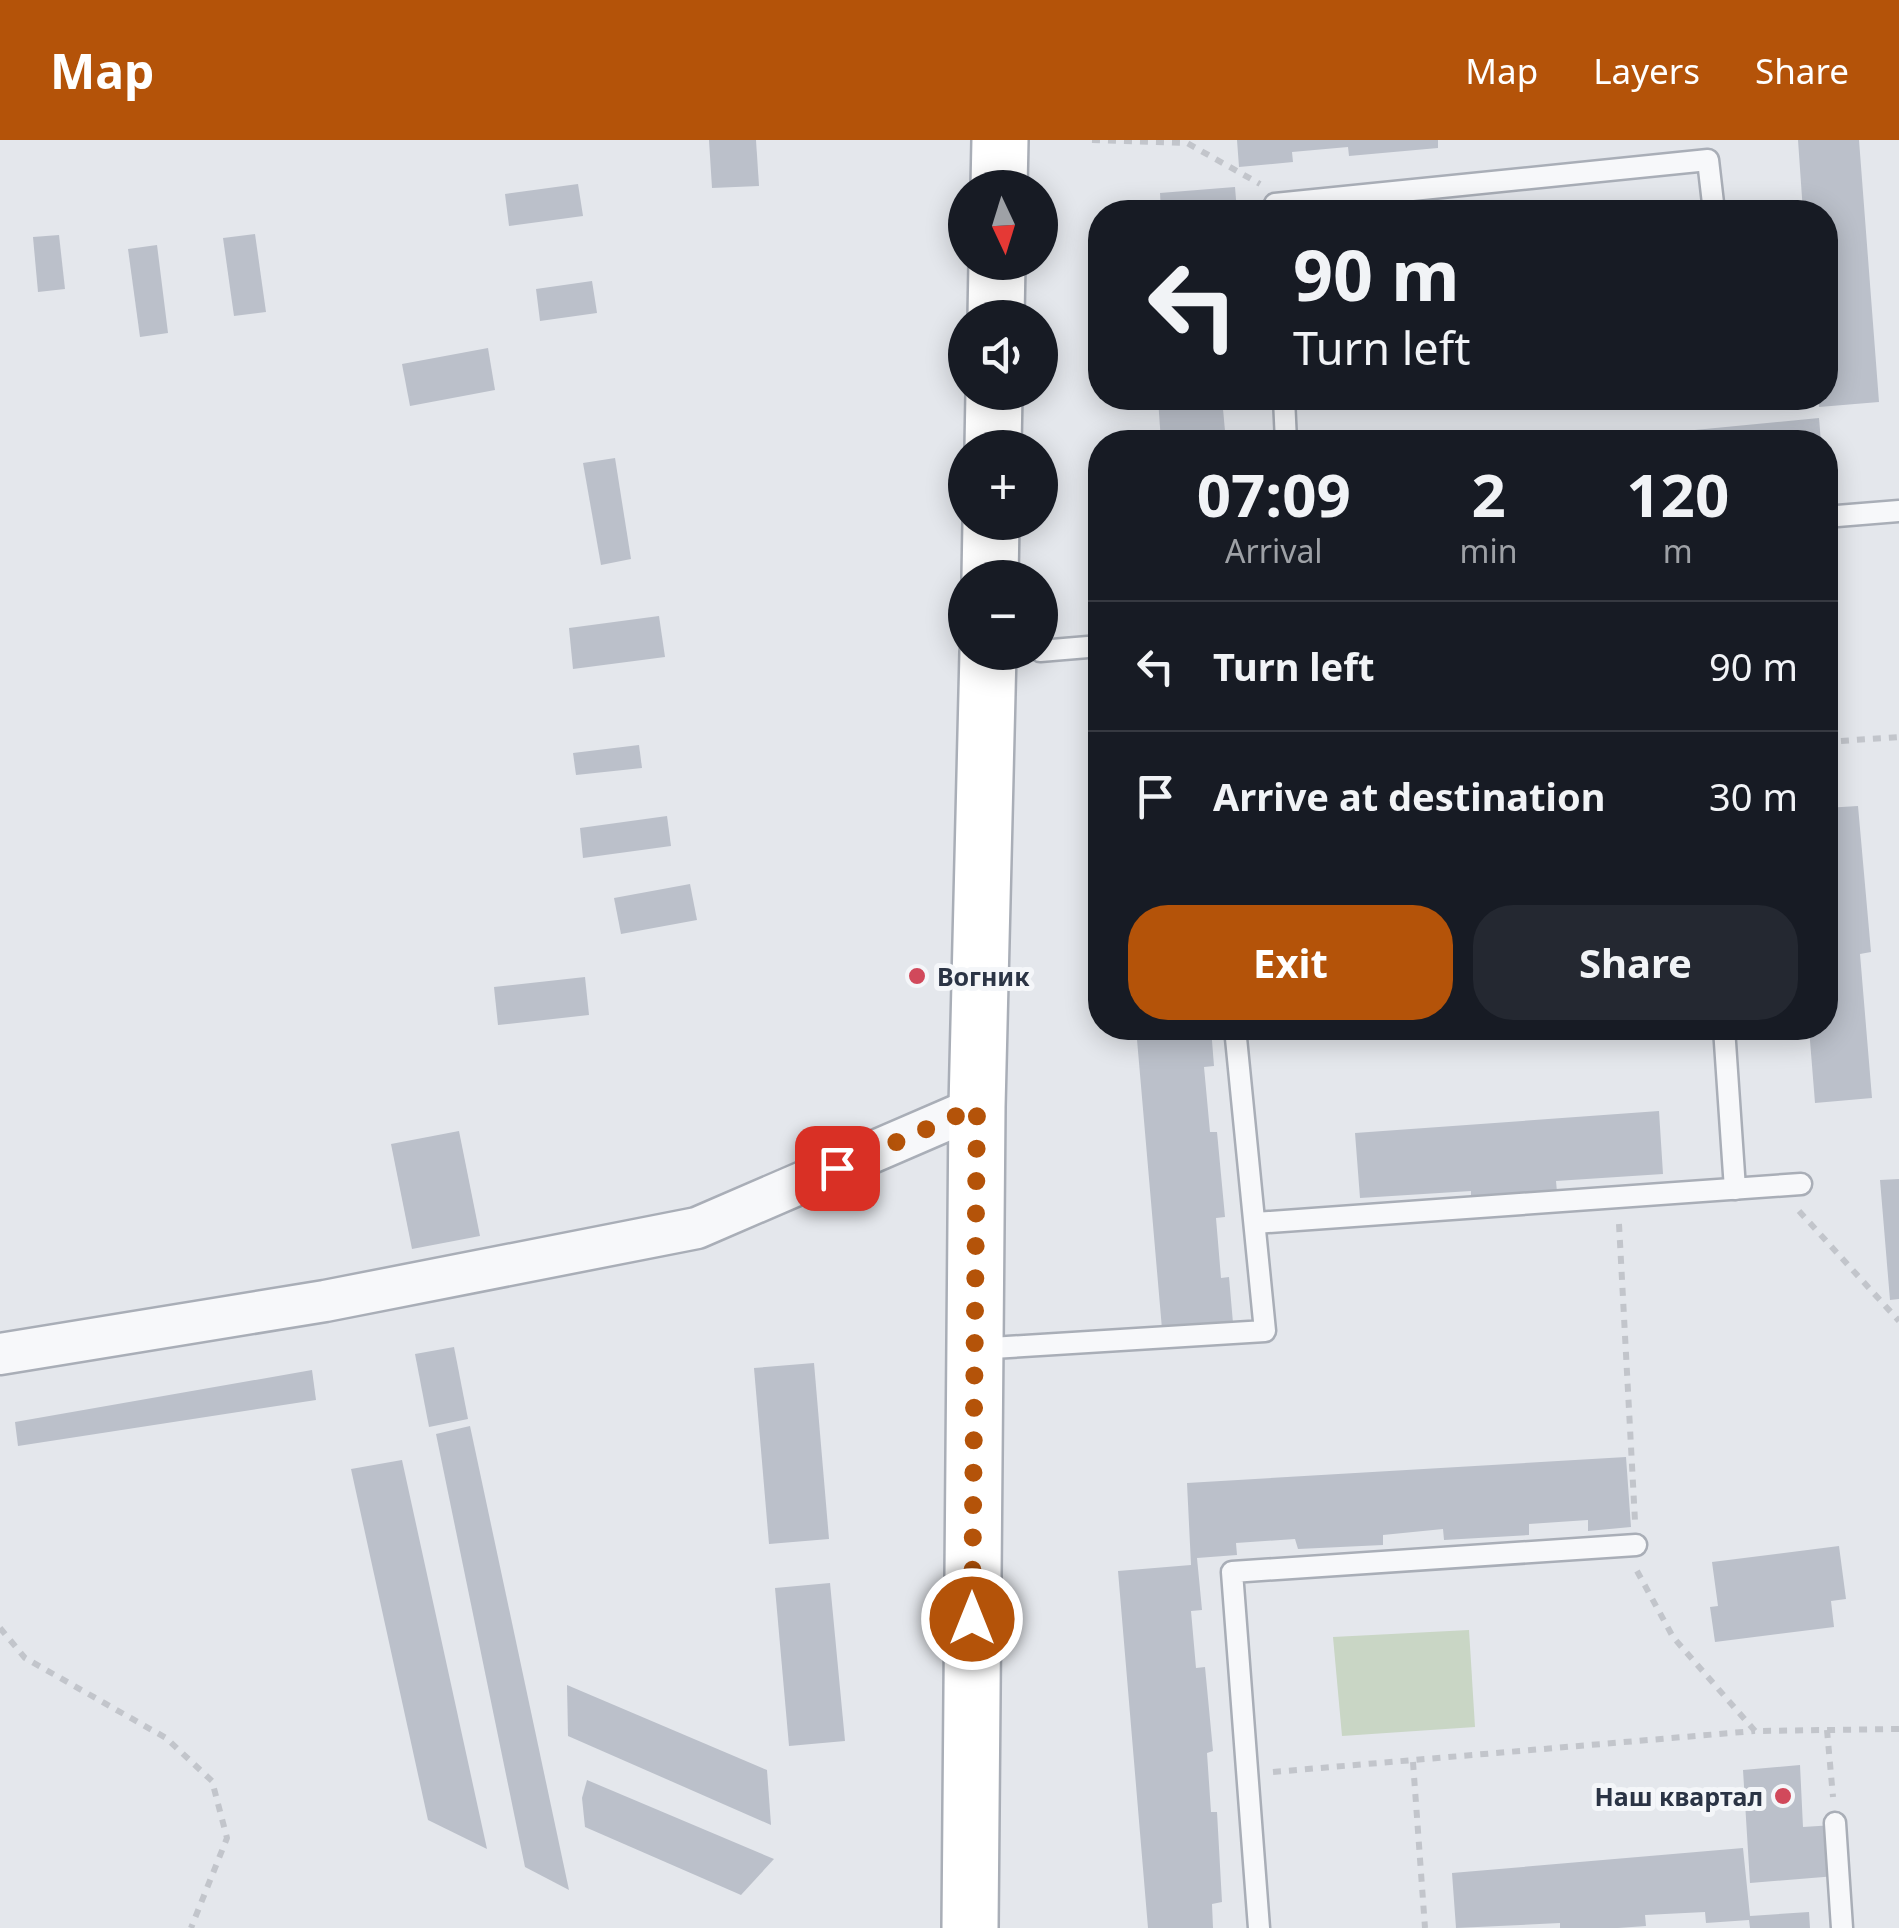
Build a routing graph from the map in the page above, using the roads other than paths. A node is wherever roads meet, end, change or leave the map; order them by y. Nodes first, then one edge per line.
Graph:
1 (1000, 140) edge
2 (999, 170) edge
3 (1347, 200) edge
4 (1713, 200) edge
5 (1899, 511) edge
6 (1838, 516) edge
7 (1088, 647) edge
8 (1058, 649) edge
9 (1004, 670) edge
10 (1237, 1040) edge
11 (1725, 1040) edge
12 (977, 1107) junction
13 (1801, 1184) dead end
14 (1736, 1189) junction
15 (1255, 1223) junction
16 (974, 1349) junction
17 (0, 1354) edge
18 (1636, 1545) road end
19 (1835, 1823) road end
20 (970, 1928) edge
21 (1259, 1928) edge
22 (1842, 1928) edge

1 - 2 street
3 - 4 lane
5 - 6 lane
7 - 8 lane
9 - 12 street
10 - 15 lane
11 - 14 lane
12 - 16 street
12 - 17 street
13 - 14 lane
14 - 15 lane
15 - 16 lane
16 - 20 street
18 - 21 lane
19 - 22 lane

